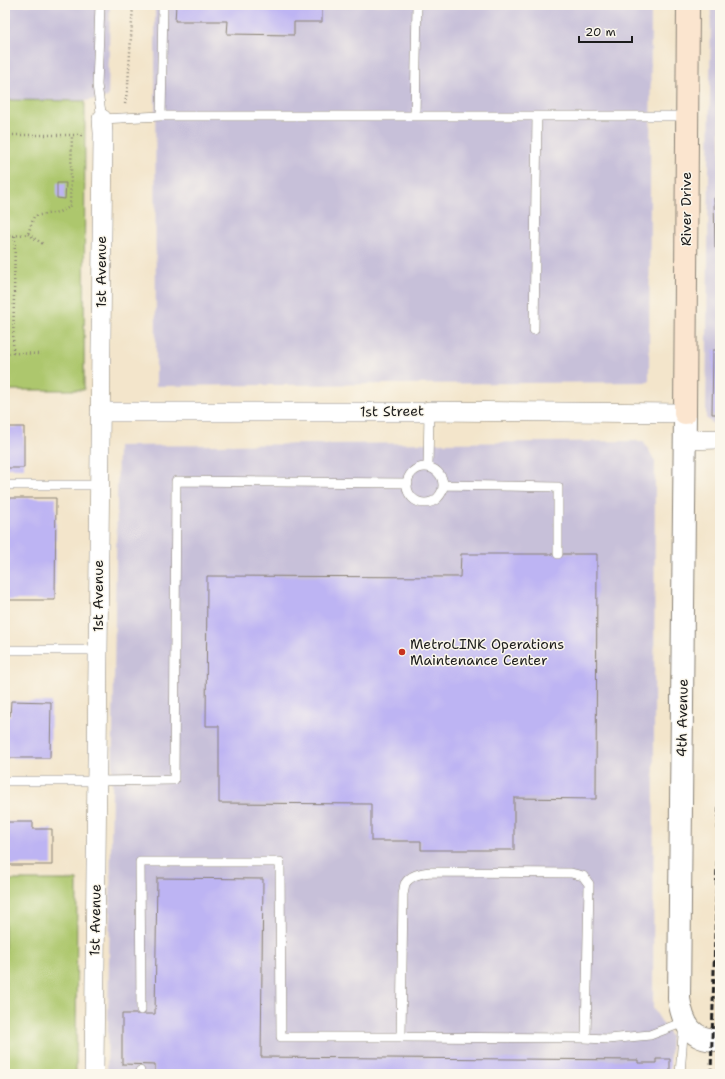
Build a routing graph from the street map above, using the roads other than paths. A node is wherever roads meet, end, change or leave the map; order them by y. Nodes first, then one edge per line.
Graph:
1 (100, 5) edge
2 (162, 5) edge
3 (416, 5) edge
4 (688, 5) edge
5 (161, 116) junction
6 (415, 116) junction
7 (537, 116) junction
8 (687, 116) junction
9 (102, 119) junction
10 (534, 330) dead end
11 (429, 411) junction
12 (100, 412) junction
13 (685, 412) junction
14 (720, 439) edge
15 (685, 440) junction
16 (428, 467) junction
17 (408, 483) junction
18 (443, 484) junction
19 (5, 485) edge
20 (99, 485) junction
21 (558, 554) dead end
22 (5, 650) edge
23 (98, 650) junction
24 (5, 781) edge
25 (97, 781) junction
26 (140, 1010) dead end
27 (684, 1022) junction
28 (401, 1037) junction
29 (586, 1038) junction
30 (720, 1040) edge
31 (94, 1074) edge
32 (680, 1074) edge

1 - 9 lane
2 - 5 lane
3 - 6 lane
4 - 8 main road, River Drive
5 - 6 lane
5 - 9 lane
6 - 7 lane
7 - 8 lane
7 - 10 lane
8 - 13 main road, River Drive
9 - 12 street, 1st Avenue
11 - 12 street, 1st Street
11 - 13 street, 1st Street
11 - 16 lane
12 - 20 street, 1st Avenue
13 - 15 street, 4th Avenue
14 - 15 street
15 - 27 street, 4th Avenue
16 - 17 lane
16 - 18 lane
17 - 18 lane
17 - 25 lane
18 - 21 lane
19 - 20 lane
20 - 23 street, 1st Avenue
22 - 23 lane
23 - 25 street, 1st Avenue
24 - 25 lane
25 - 31 street, 1st Avenue
26 - 28 lane
27 - 29 lane
27 - 30 street
27 - 32 lane
28 - 29 lane
28 - 29 lane

